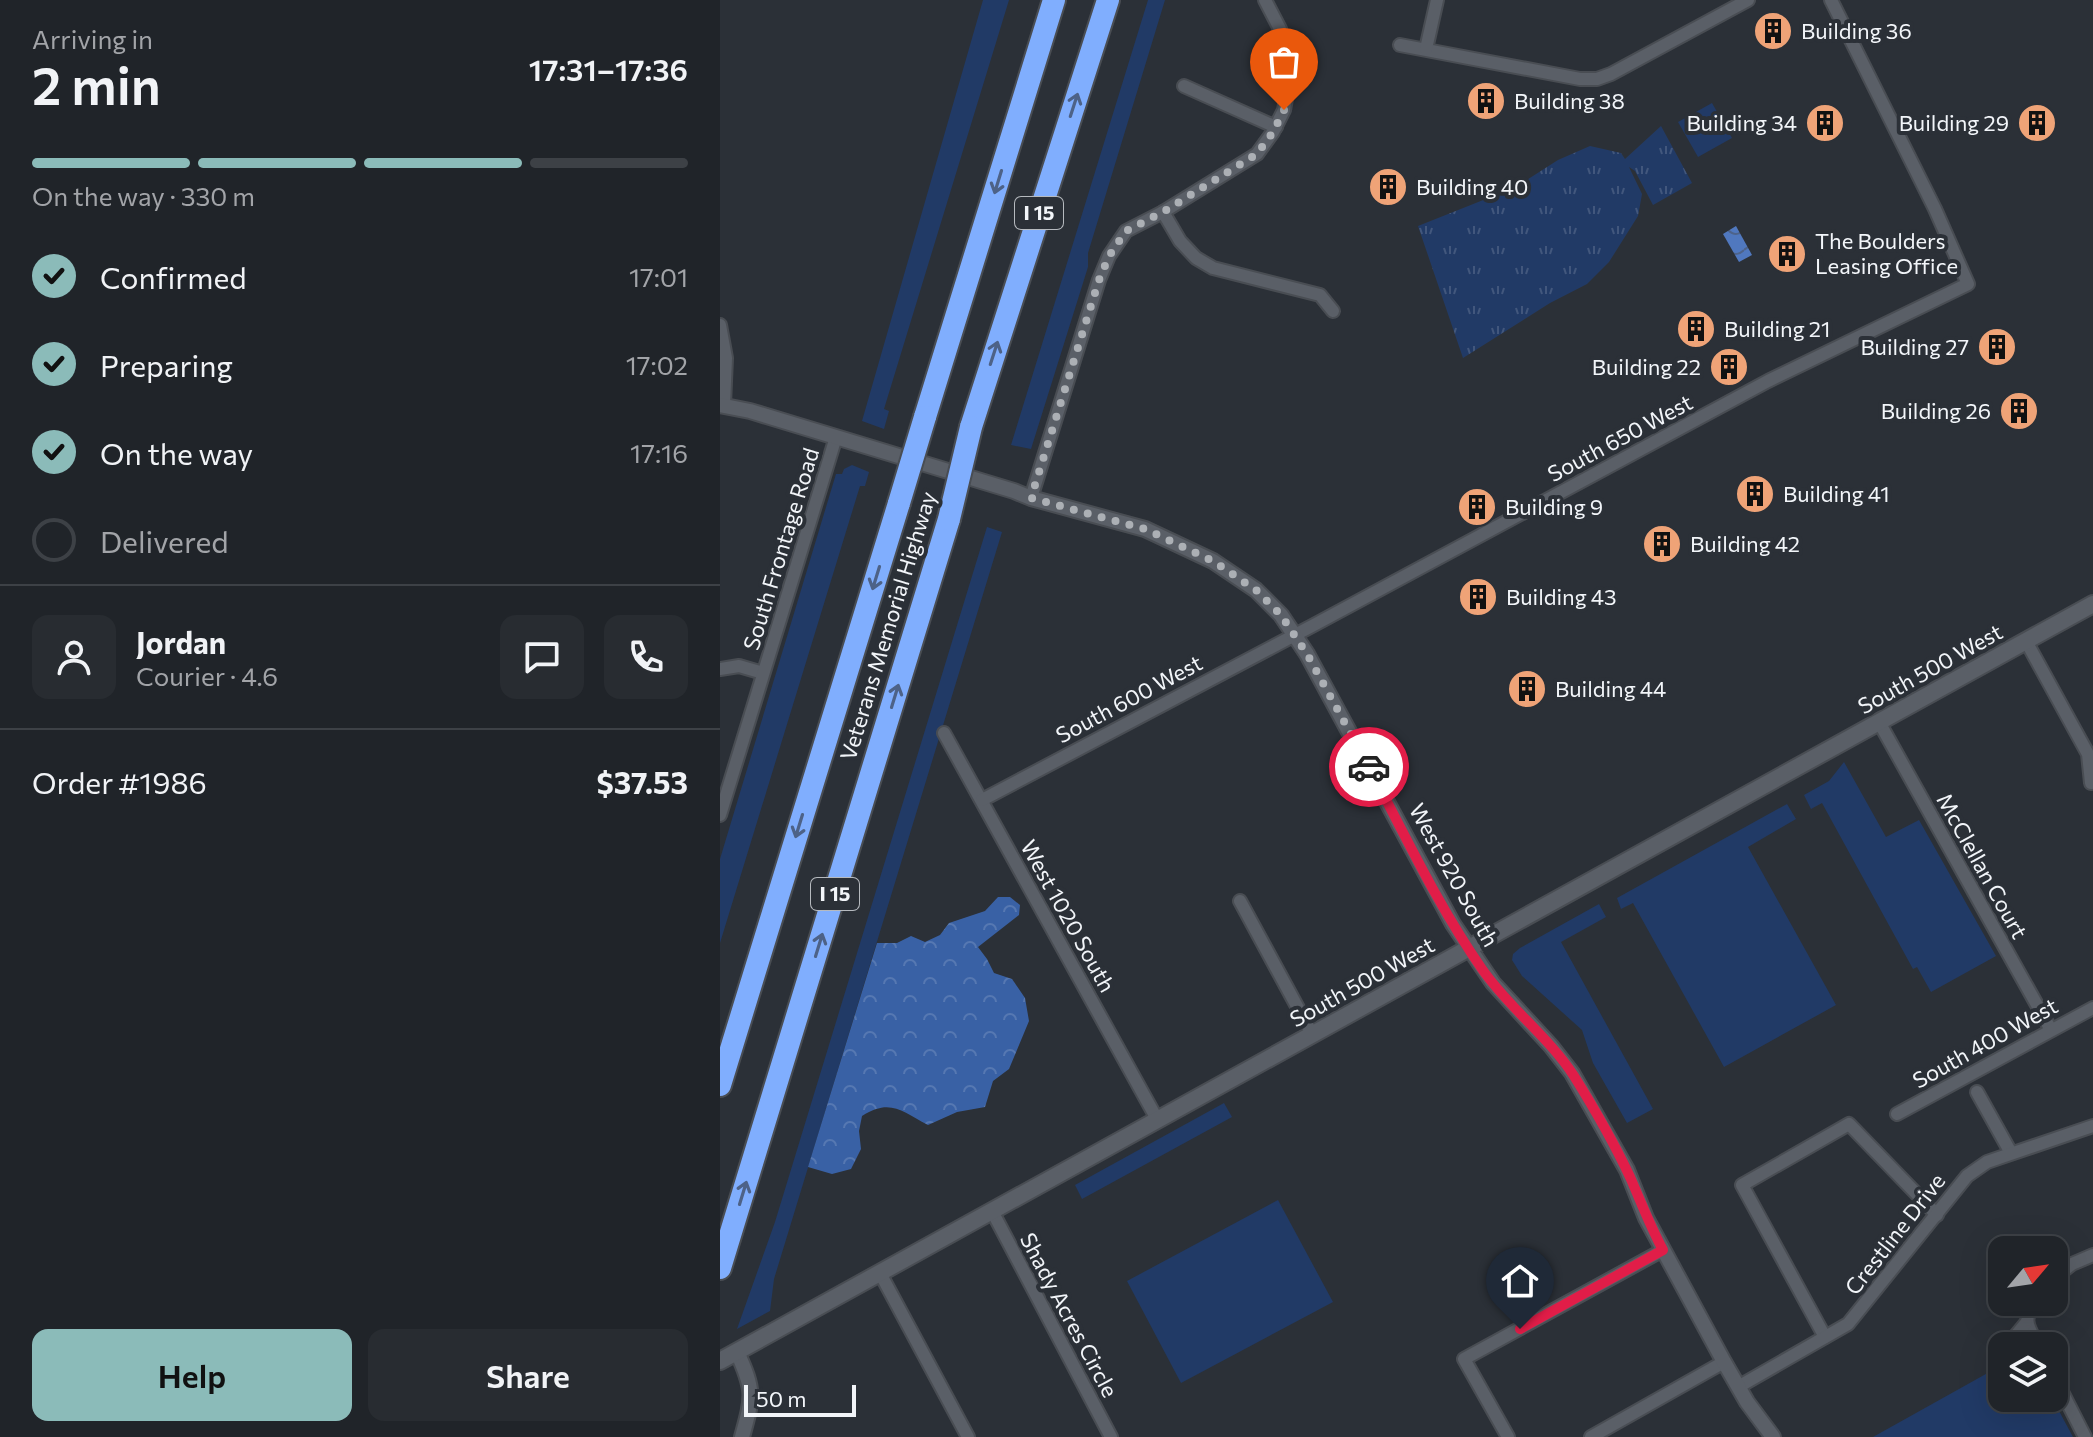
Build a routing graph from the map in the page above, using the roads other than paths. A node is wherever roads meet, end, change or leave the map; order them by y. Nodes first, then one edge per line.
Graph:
1 (1054, 0) edge
2 (1108, 0) edge
3 (1265, 0) edge
4 (1437, 0) edge
5 (1748, 0) edge
6 (1831, 0) edge
7 (1400, 45) dead end
8 (1426, 49) junction
9 (1184, 86) dead end
10 (1276, 127) junction
11 (1163, 212) junction
12 (1333, 311) dead end
13 (720, 325) edge
14 (722, 405) edge
15 (836, 437) junction
16 (912, 460) junction
17 (1031, 498) junction
18 (2093, 604) edge
19 (1294, 634) junction
20 (2026, 641) junction
21 (720, 669) edge
22 (763, 673) junction
23 (1879, 722) junction
24 (944, 733) dead end
25 (2091, 783) dead end
26 (982, 800) junction
27 (720, 815) edge
28 (1240, 901) dead end
29 (1469, 949) junction
30 (2093, 1008) edge
31 (2051, 1030) junction
32 (1312, 1034) junction
33 (720, 1085) edge
34 (1977, 1092) dead end
35 (1897, 1114) dead end
36 (1157, 1119) junction
37 (2093, 1126) edge
38 (2011, 1153) junction
39 (992, 1211) junction
40 (1937, 1215) junction
41 (1663, 1250) junction
42 (2093, 1255) edge
43 (2068, 1267) edge
44 (720, 1268) edge
45 (880, 1273) junction
46 (2027, 1316) edge
47 (2026, 1323) junction
48 (2019, 1332) edge
49 (2031, 1332) edge
50 (1825, 1337) junction
51 (737, 1352) junction
52 (720, 1361) edge
53 (1724, 1362) junction
54 (1738, 1387) junction
55 (2068, 1400) edge
56 (742, 1437) edge
57 (968, 1437) edge
58 (1111, 1437) edge
59 (1508, 1437) edge
60 (1591, 1437) edge
61 (1773, 1437) edge
62 (2090, 1437) edge

1 -> 16 highway, Veterans Memorial Highway / I 15, bridge
44 -> 2 highway, Veterans Memorial Highway / I 15, bridge
3 - 10 street
4 - 8 street
5 - 8 street
6 - 19 street, South 650 West
7 - 8 street
9 - 10 street
10 - 11 street
11 - 12 street
11 - 17 street
13 - 14 street
14 - 15 street, West 920 South
15 - 16 street, West 920 South
15 - 22 street, South Frontage Road
16 - 17 street, West 920 South
16 -> 33 highway, Veterans Memorial Highway / I 15, bridge
17 - 19 street, West 920 South
18 - 20 main road, South 500 West
19 - 26 street, South 600 West
19 - 29 street, West 920 South
20 - 23 main road, South 500 West
20 - 25 street
21 - 22 street
22 - 27 street, South Frontage Road
23 - 29 main road, South 500 West
23 - 31 street, McClellan Court
24 - 26 street, West 1020 South
26 - 36 street, West 1020 South
28 - 32 street
29 - 32 main road, South 500 West
29 - 41 street, West 920 South
30 - 31 street, South 400 West
31 - 35 street, South 400 West
32 - 36 main road, South 500 West
34 - 38 street
36 - 39 main road, South 500 West
37 - 38 street, Crestline Drive
38 - 40 street, Crestline Drive
39 - 45 main road, South 500 West
39 - 58 street, Shady Acres Circle
40 - 50 street, Crestline Drive
40 - 50 street
41 - 53 street, West 920 South
41 - 59 street
42 - 43 street
45 - 51 main road, South 500 West
45 - 57 street
46 - 47 street
47 - 48 street
47 - 49 street
50 - 54 street, Crestline Drive
51 - 52 main road, South 500 West
51 - 56 street
53 - 54 street, West 920 South
53 - 60 street
54 - 61 street, West 920 South
55 - 62 street

